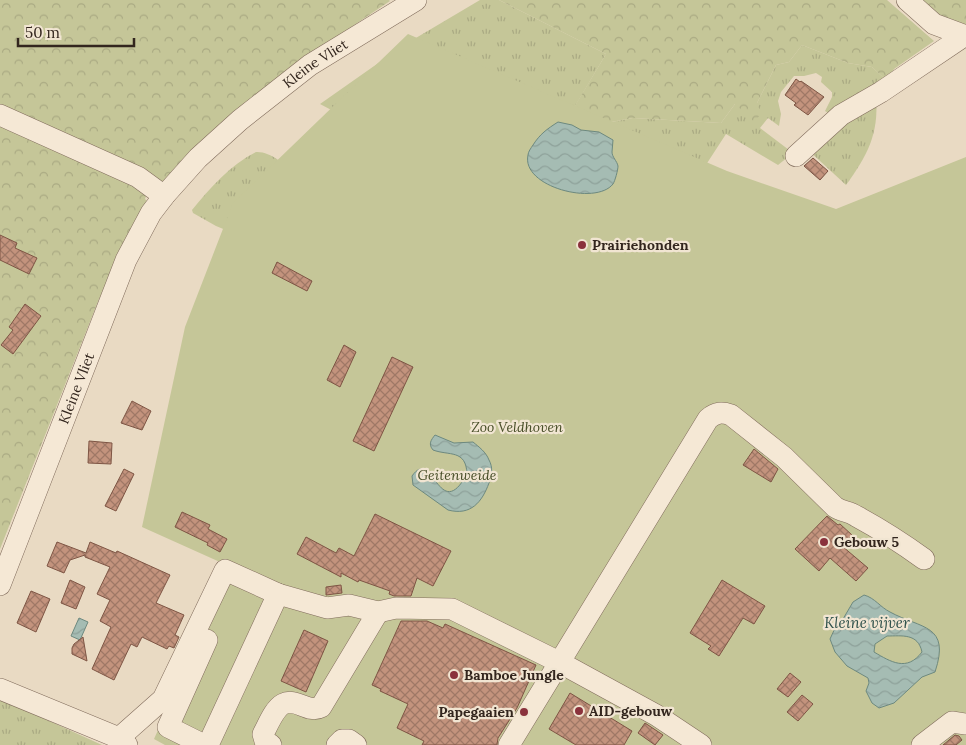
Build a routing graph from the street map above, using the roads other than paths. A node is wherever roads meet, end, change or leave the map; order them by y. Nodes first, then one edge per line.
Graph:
1 (907, 0) edge
2 (410, 1) edge
3 (965, 36) edge
4 (0, 115) edge
5 (796, 156) dead end
6 (164, 196) junction
7 (924, 559) dead end
8 (236, 575) junction
9 (0, 585) edge
10 (278, 594) junction
11 (378, 612) junction
12 (559, 662) junction
13 (0, 689) edge
14 (966, 724) edge
15 (123, 742) edge
16 (197, 743) edge
17 (271, 745) edge
18 (337, 745) edge
19 (356, 745) edge
20 (509, 745) edge
21 (701, 745) edge
22 (922, 745) edge

1 - 3 street
2 - 6 street, Kleine Vliet
3 - 5 street
4 - 6 street
6 - 9 street, Kleine Vliet
7 - 12 street
8 - 10 street
8 - 15 street
8 - 16 street
10 - 11 street
10 - 16 street
11 - 12 street
11 - 17 street
12 - 20 street
12 - 21 street
13 - 15 street
14 - 22 street
18 - 19 street

